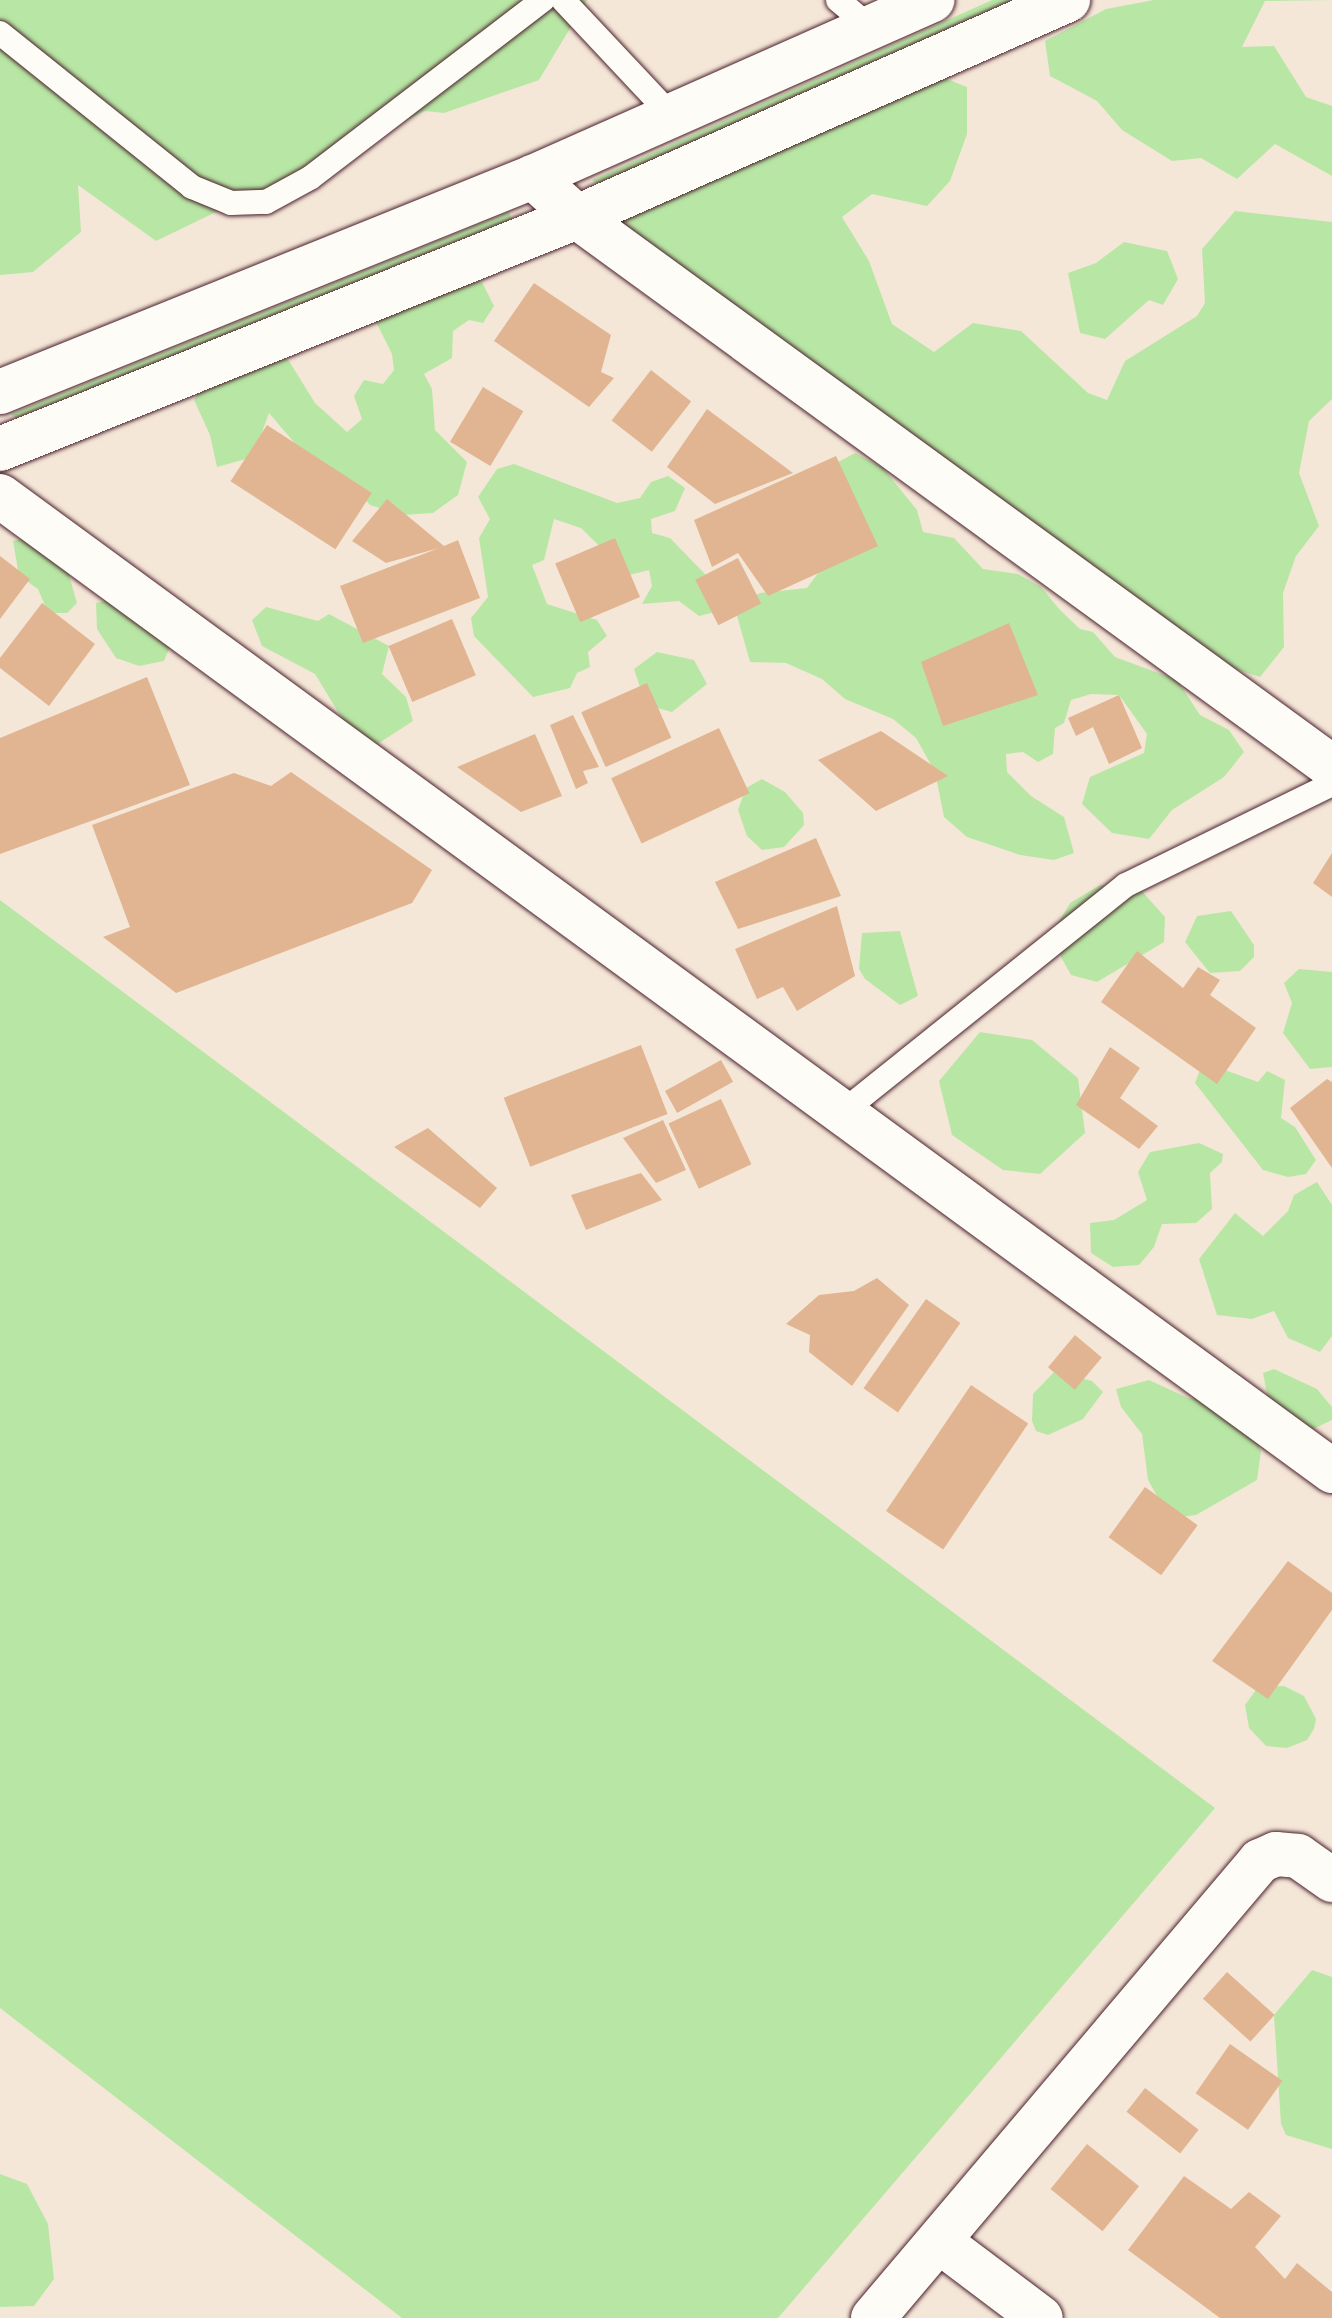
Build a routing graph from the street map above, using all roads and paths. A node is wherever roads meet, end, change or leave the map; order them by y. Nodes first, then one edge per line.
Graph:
1 (543, 0) edge
2 (563, 0) edge
3 (933, 0) edge
4 (1068, 0) edge
5 (854, 14) edge
6 (0, 33) edge
7 (671, 115) junction
8 (533, 177) junction
9 (577, 217) junction
10 (0, 392) edge
11 (0, 449) edge
12 (0, 496) edge
13 (1332, 767) edge
14 (1332, 784) edge
15 (840, 1114) junction
16 (1332, 1471) edge
17 (1332, 1880) edge
18 (940, 2242) junction
19 (873, 2318) edge
20 (1041, 2318) edge

1 - 6 lane
2 - 7 lane
3 - 5 street
4 - 9 street
5 - 7 street
7 - 8 street
8 - 9 street
8 - 10 street
9 - 11 street
9 - 13 street
12 - 15 street
14 - 15 lane
15 - 16 street
17 - 18 street
18 - 19 street
18 - 20 street

